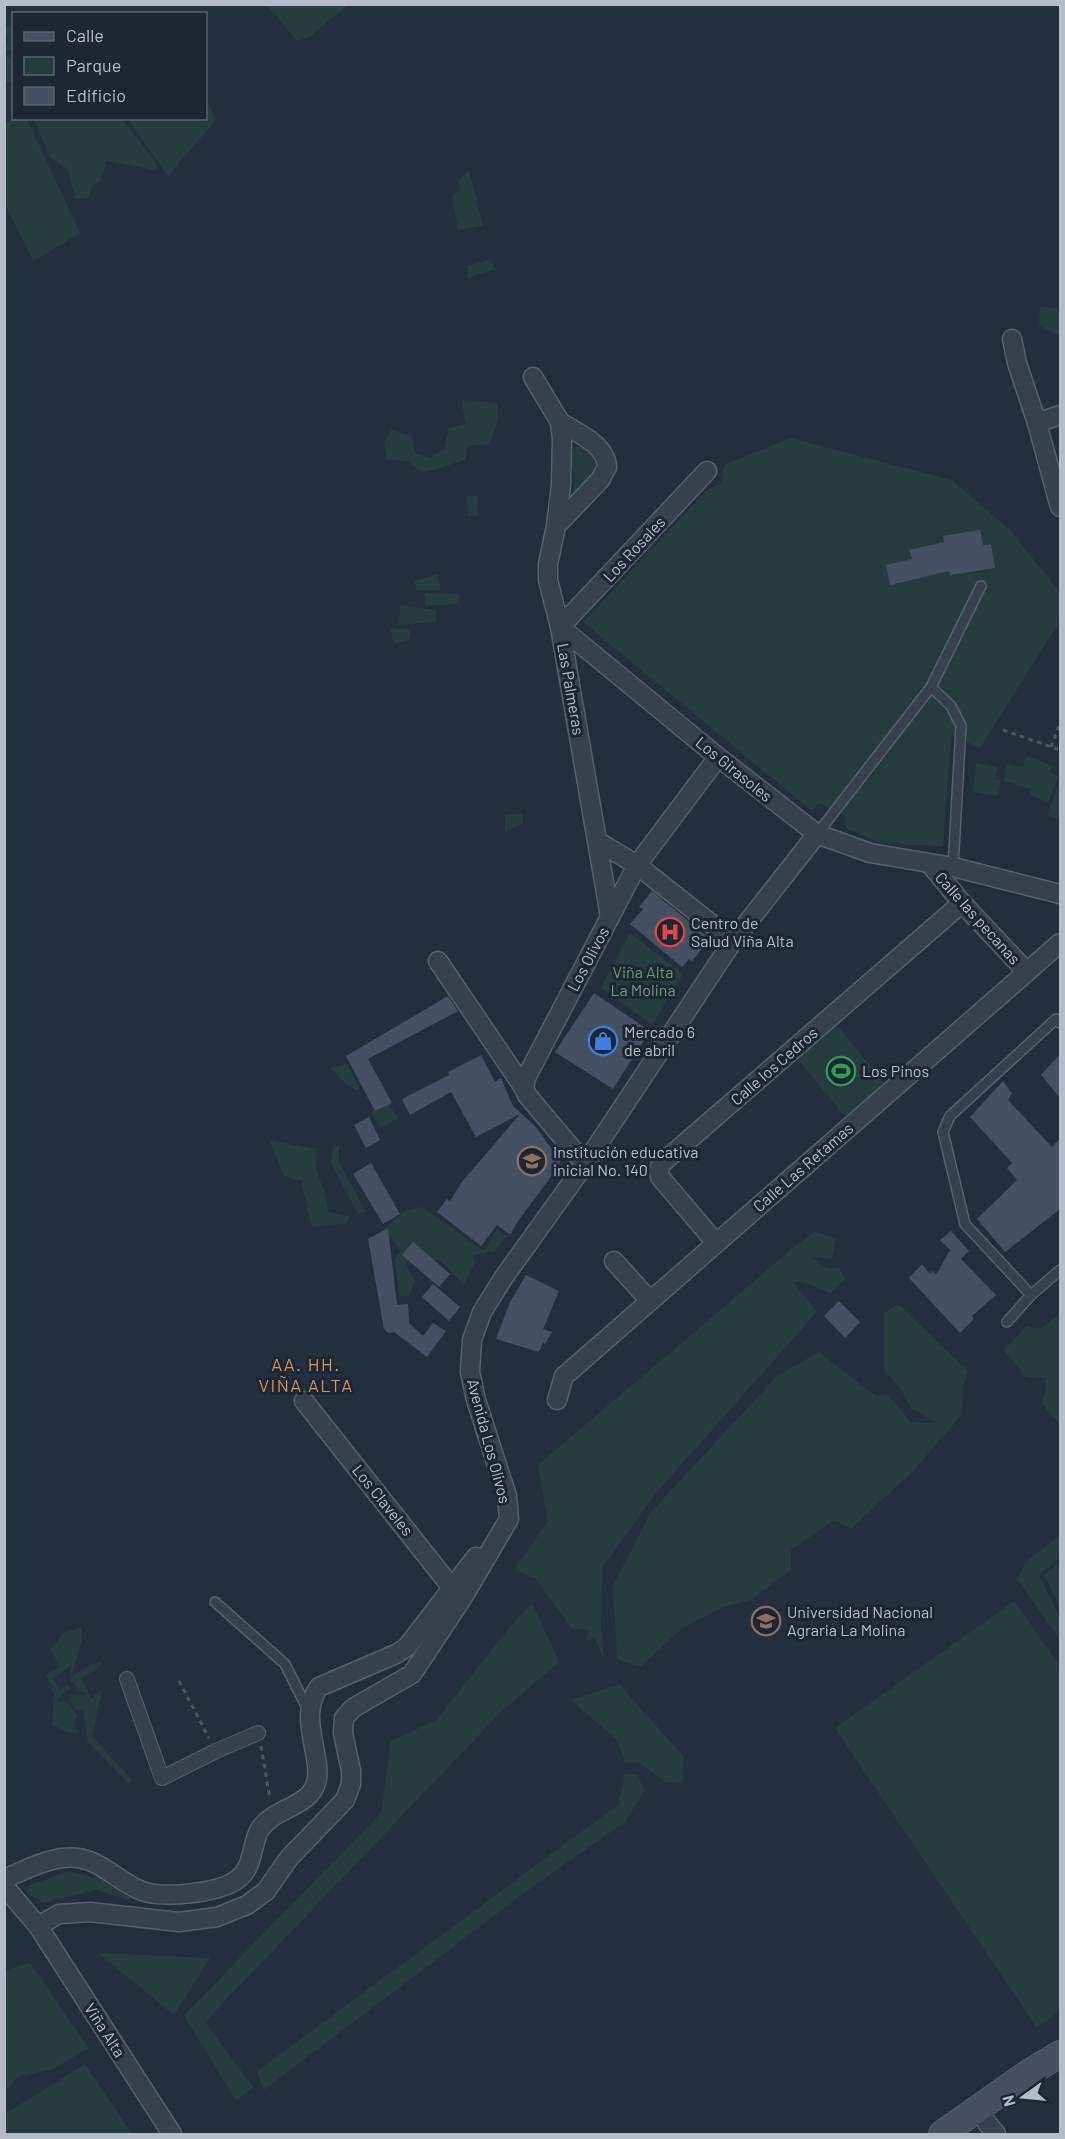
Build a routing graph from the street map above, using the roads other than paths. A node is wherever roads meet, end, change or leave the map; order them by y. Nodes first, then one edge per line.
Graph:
1 (1012, 339) dead end
2 (533, 377) dead end
3 (1060, 416) edge
4 (560, 422) junction
5 (1037, 423) junction
6 (707, 471) dead end
7 (1060, 507) edge
8 (556, 526) junction
9 (981, 586) dead end
10 (560, 627) junction
11 (931, 687) junction
12 (718, 757) junction
13 (817, 834) junction
14 (597, 841) junction
15 (930, 864) junction
16 (637, 865) junction
17 (953, 867) junction
18 (1060, 894) edge
19 (962, 903) junction
20 (610, 917) junction
21 (733, 941) junction
22 (1060, 943) edge
23 (438, 961) dead end
24 (1026, 971) junction
25 (1060, 1023) edge
26 (524, 1088) junction
27 (585, 1164) junction
28 (716, 1243) junction
29 (615, 1261) dead end
30 (1060, 1270) edge
31 (1031, 1295) junction
32 (650, 1301) junction
33 (1007, 1322) dead end
34 (557, 1400) dead end
35 (304, 1401) dead end
36 (458, 1592) junction
37 (215, 1602) dead end
38 (127, 1679) dead end
39 (309, 1712) junction
40 (258, 1733) road end
41 (4, 1879) edge
42 (4, 1886) edge
43 (38, 1926) junction
44 (1060, 2054) edge
45 (1060, 2073) edge
46 (984, 2131) edge
47 (172, 2134) edge
48 (942, 2134) edge

1 - 5 street
2 - 4 street, Las Palmeras
3 - 5 street
4 - 8 street, Las Palmeras
4 - 8 street
5 - 7 street
6 - 10 street, Los Rosales
8 - 10 street, Las Palmeras
9 - 11 lane
10 - 12 street, Los Girasoles
10 - 14 street, Las Palmeras
11 - 13 lane
11 - 17 lane
12 - 13 street, Los Girasoles
12 - 16 street, Los Olivos
13 - 15 street, Los Girasoles
13 - 21 street, Avenida Los Olivos
14 - 16 street
14 - 20 street, Las Palmeras
15 - 17 street, Los Girasoles
15 - 19 street, Calle las pecanas
16 - 20 street, Los Olivos
16 - 21 street
17 - 18 street, Los Girasoles
19 - 24 street, Calle las pecanas
19 - 28 street, Calle los Cedros
20 - 26 street, Los Olivos
21 - 27 street, Avenida Los Olivos
22 - 24 street, Calle Las Retamas
23 - 26 street
24 - 28 street, Calle Las Retamas
25 - 31 lane
26 - 27 street
27 - 36 street, Avenida Los Olivos
28 - 32 street, Calle Las Retamas
29 - 32 street
30 - 31 lane
31 - 33 lane
32 - 34 street, Calle Las Retamas
35 - 36 street, Los Claveles
36 - 39 street
36 - 43 street, Avenida Los Olivos
37 - 39 lane
38 - 40 street
39 - 41 street
42 - 43 street, Viña Alta
43 - 47 street, Viña Alta
44 - 48 main road
45 - 46 main road

